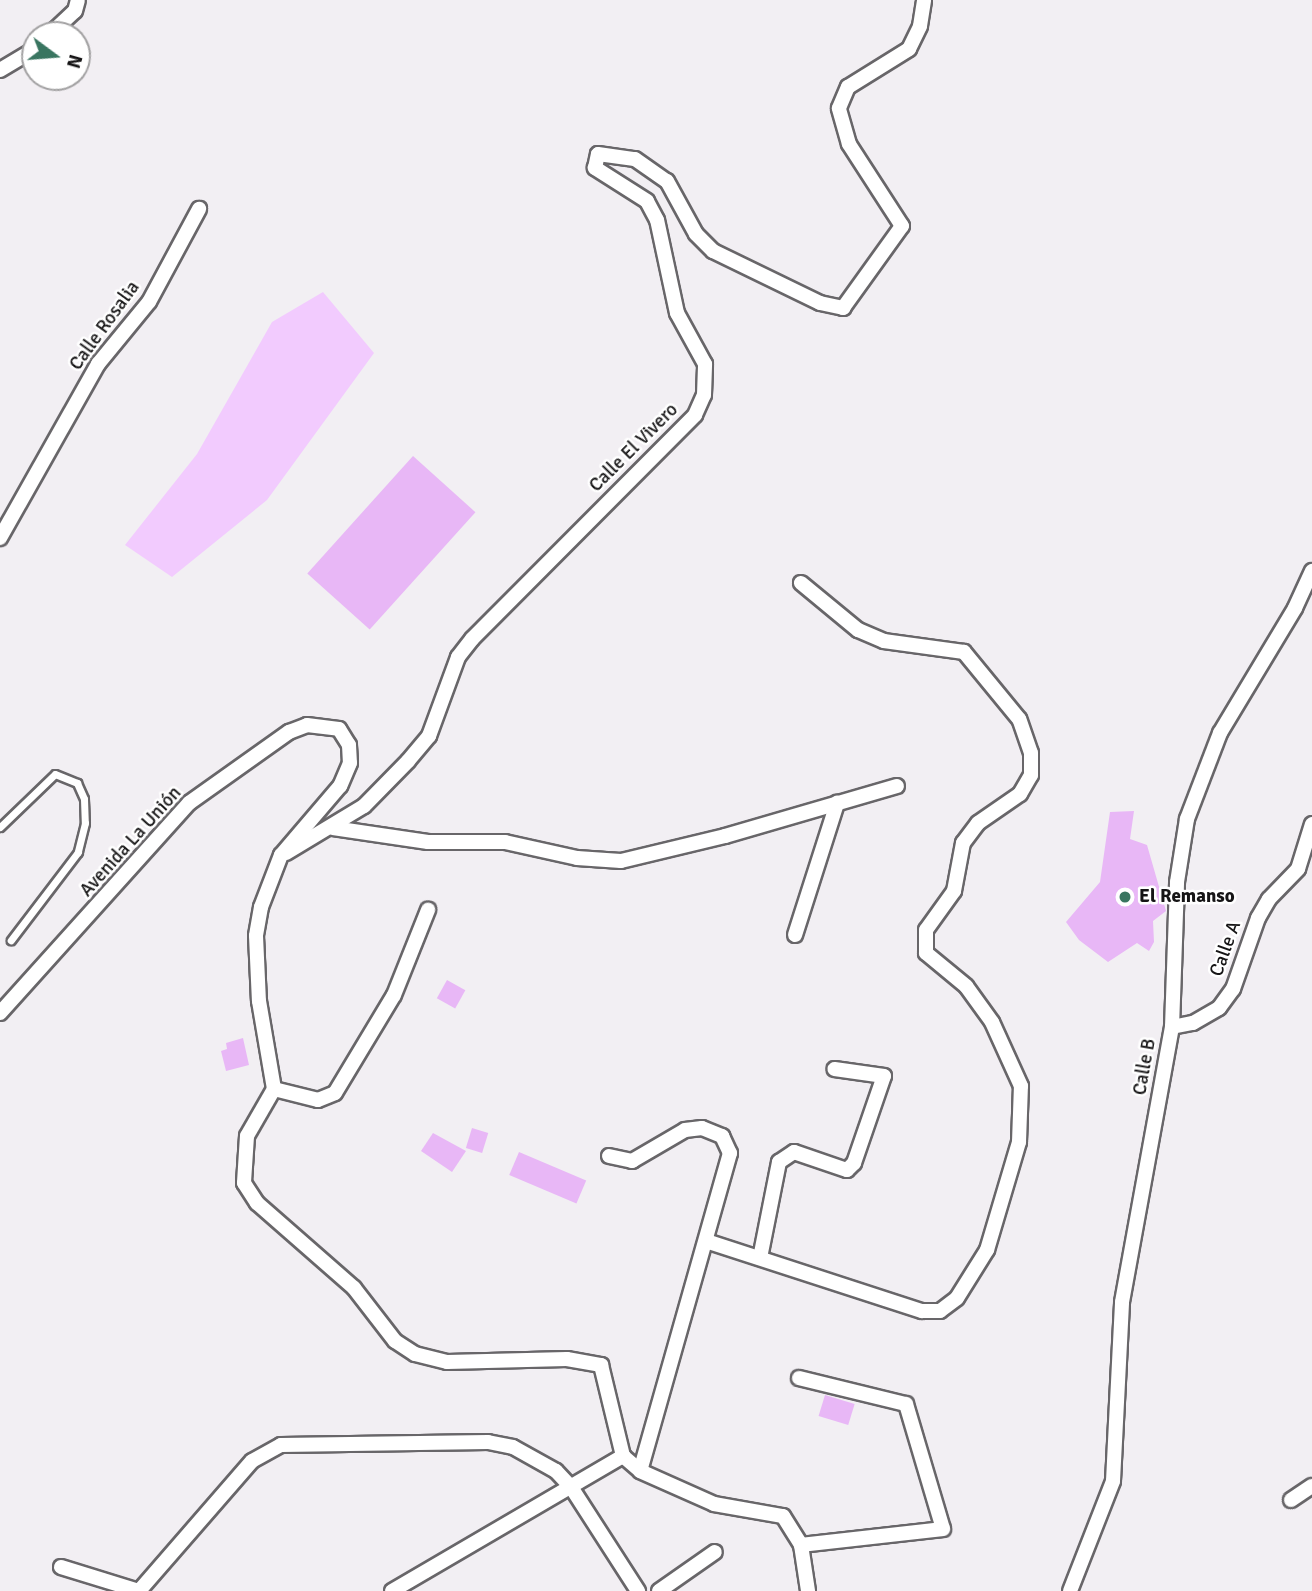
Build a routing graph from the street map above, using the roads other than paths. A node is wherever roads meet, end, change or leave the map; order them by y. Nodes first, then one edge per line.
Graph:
1 (78, 0) edge
2 (924, 0) edge
3 (64, 21) edge
4 (21, 57) edge
5 (0, 70) edge
6 (199, 209) dead end
7 (0, 538) edge
8 (1312, 571) edge
9 (801, 583) dead end
10 (897, 786) dead end
11 (837, 803) junction
12 (1312, 824) edge
13 (0, 827) edge
14 (333, 828) junction
15 (281, 855) junction
16 (428, 910) dead end
17 (795, 934) dead end
18 (11, 940) dead end
19 (0, 1013) edge
20 (1172, 1027) junction
21 (834, 1069) dead end
22 (274, 1089) junction
23 (609, 1156) dead end
24 (706, 1241) junction
25 (760, 1258) junction
26 (799, 1378) dead end
27 (623, 1455) junction
28 (640, 1471) junction
29 (1312, 1486) edge
30 (572, 1487) junction
31 (1291, 1500) dead end
32 (802, 1545) junction
33 (715, 1552) dead end
34 (61, 1567) dead end
35 (139, 1591) edge
36 (392, 1591) edge
37 (638, 1591) edge
38 (659, 1591) edge
39 (808, 1591) edge
40 (1070, 1591) edge

1 - 3 street
2 - 14 street, Calle El Vivero
4 - 5 street
6 - 7 street, Calle Rosalia
8 - 20 street, Calle B
9 - 25 street
10 - 11 street
11 - 14 street
11 - 17 street
12 - 20 street, Calle A
13 - 18 lane
14 - 15 street, Calle El Vivero
15 - 19 street, Avenida La Unión
15 - 22 street, Avenida La Unión
16 - 22 street
20 - 40 street, Calle B
21 - 25 street
22 - 27 street
23 - 24 street
24 - 25 street
24 - 28 street
26 - 32 street
27 - 28 street
27 - 30 street
28 - 32 street
29 - 31 street
30 - 35 street
30 - 36 street
30 - 37 street
32 - 39 street
33 - 38 street
34 - 35 street

